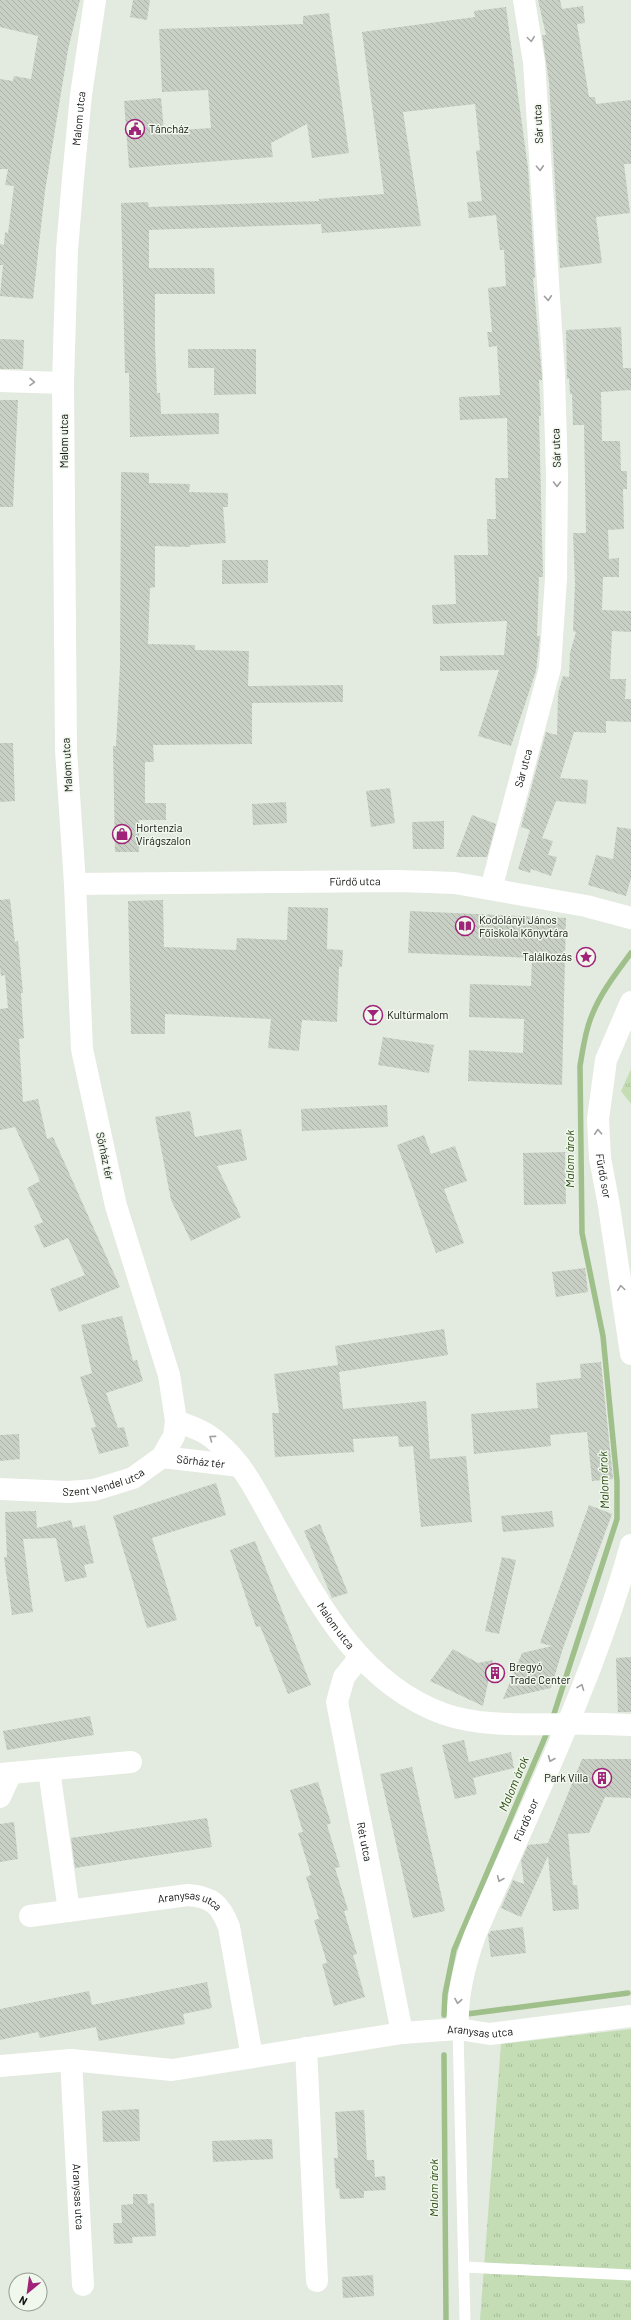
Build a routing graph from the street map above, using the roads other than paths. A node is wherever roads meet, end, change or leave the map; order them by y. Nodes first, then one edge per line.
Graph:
1 (95, 0) edge
2 (524, 0) edge
3 (0, 382) edge
4 (63, 383) junction
5 (75, 884) junction
6 (491, 889) junction
7 (631, 918) edge
8 (631, 1002) edge
9 (631, 1354) edge
10 (176, 1421) junction
11 (162, 1457) junction
12 (240, 1466) junction
13 (0, 1489) edge
14 (631, 1545) edge
15 (360, 1657) junction
16 (567, 1724) junction
17 (631, 1725) edge
18 (131, 1762) dead end
19 (49, 1770) junction
20 (6, 1774) edge
21 (0, 1797) edge
22 (69, 1911) junction
23 (30, 1916) dead end
24 (631, 2016) edge
25 (458, 2029) junction
26 (402, 2033) junction
27 (306, 2048) junction
28 (252, 2057) junction
29 (71, 2060) junction
30 (0, 2066) edge
31 (464, 2267) junction
32 (631, 2275) edge
33 (317, 2281) dead end
34 (83, 2285) dead end
35 (466, 2320) edge

1 - 4 street, Malom utca
2 -> 6 street, Sár utca
3 -> 4 street
4 - 5 street, Malom utca
5 - 6 street, Fürdő utca
5 - 10 street, Sörház tér
6 - 7 street, Fürdő utca
9 -> 8 street, Fürdő sor
10 - 11 street, Szent Vendel utca
12 -> 10 street, Malom utca
11 - 12 street, Sörház tér
11 - 13 street, Szent Vendel utca
12 - 15 street, Malom utca
16 -> 14 street, Fürdő sor
15 - 16 street, Malom utca
15 - 26 street, Rét utca
16 - 17 street, Malom utca
16 -> 25 street, Fürdő sor
18 - 19 street
19 - 20 street
19 - 22 street
20 - 21 street
22 - 23 street, Aranysas utca
22 - 28 street, Aranysas utca
24 - 25 street, Aranysas utca
25 - 26 street, Aranysas utca
25 - 31 lane
26 - 27 street, Aranysas utca
27 - 28 street, Aranysas utca
27 - 33 street
28 - 29 street, Aranysas utca
29 - 30 street, Aranysas utca
29 - 34 street, Aranysas utca
31 - 32 lane
31 - 35 lane

